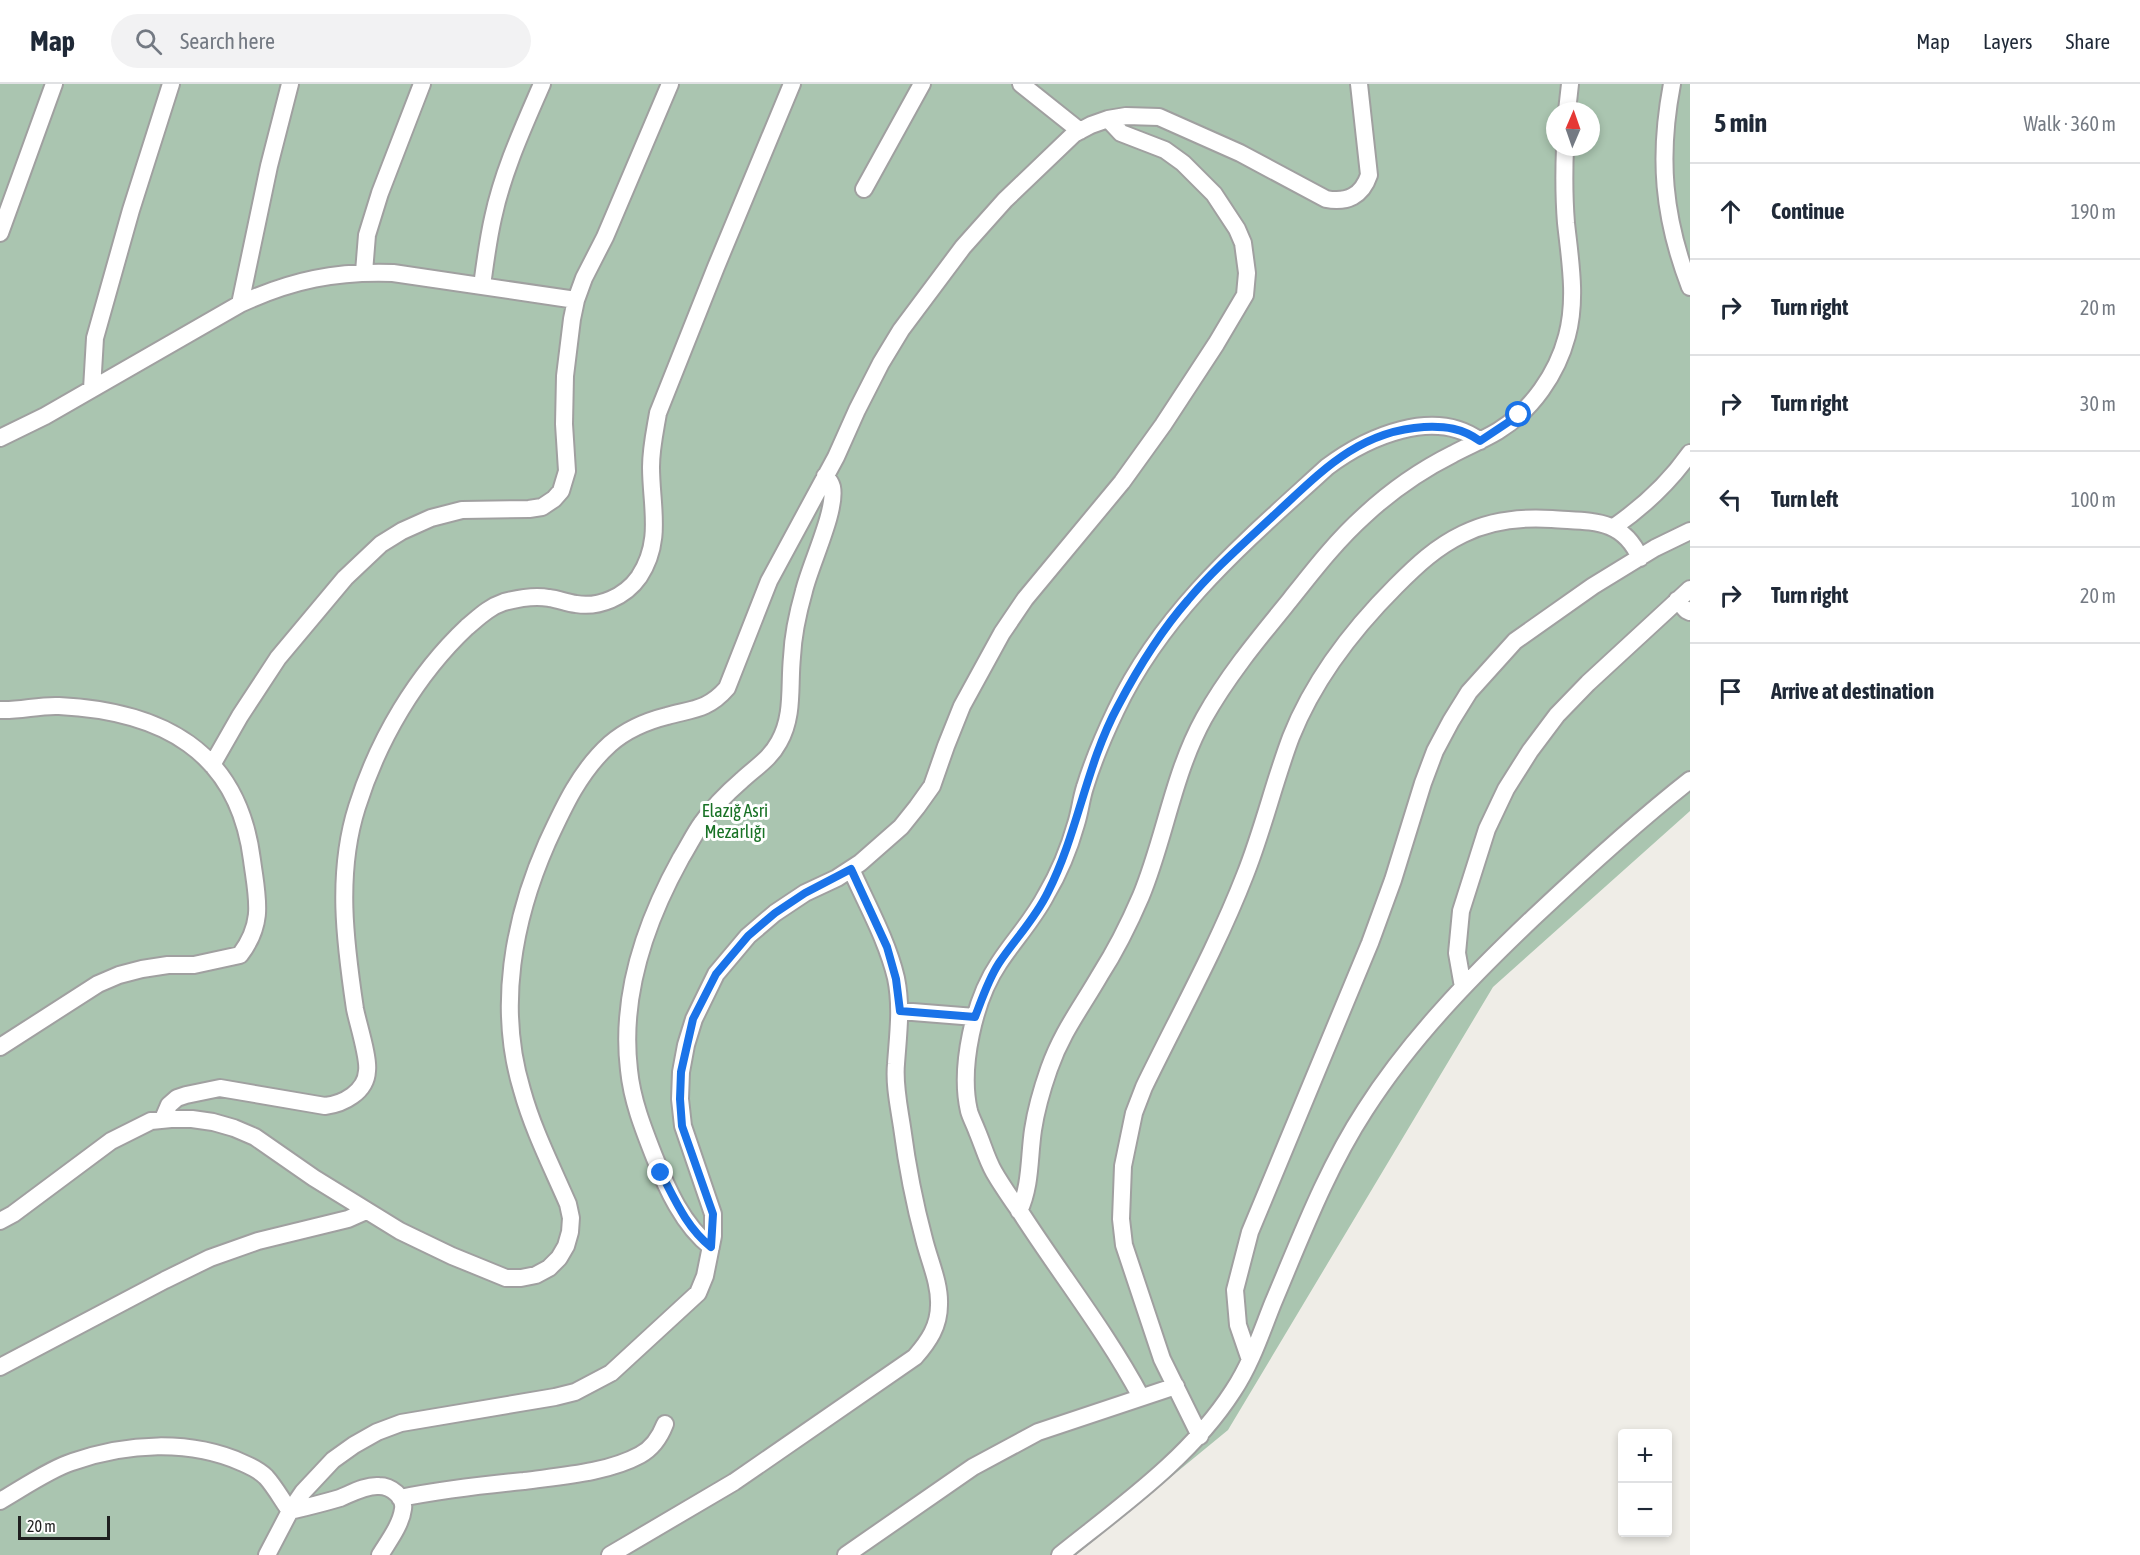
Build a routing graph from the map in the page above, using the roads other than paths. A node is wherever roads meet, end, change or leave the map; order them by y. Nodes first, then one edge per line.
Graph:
1 (54, 84) edge
2 (171, 84) edge
3 (290, 84) edge
4 (422, 84) edge
5 (542, 84) edge
6 (670, 84) edge
7 (792, 84) edge
8 (922, 84) edge
9 (1021, 84) edge
10 (1359, 84) edge
11 (1570, 84) edge
12 (1672, 84) edge
13 (1568, 102) edge
14 (1108, 119) junction
15 (1080, 131) junction
16 (1565, 156) edge
17 (864, 189) dead end
18 (0, 233) edge
19 (364, 272) junction
20 (483, 286) junction
21 (1690, 287) edge
22 (576, 300) junction
23 (240, 304) junction
24 (92, 389) junction
25 (0, 438) edge
26 (1480, 441) junction
27 (1690, 453) edge
28 (825, 476) junction
29 (1614, 527) junction
30 (1690, 531) edge
31 (1640, 558) junction
32 (1684, 595) edge
33 (1690, 612) edge
34 (0, 710) edge
35 (212, 765) junction
36 (1690, 780) edge
37 (851, 869) junction
38 (1464, 987) junction
39 (900, 1011) junction
40 (975, 1017) junction
41 (0, 1047) edge
42 (163, 1119) junction
43 (366, 1211) junction
44 (1019, 1211) junction
45 (0, 1221) edge
46 (711, 1247) junction
47 (1250, 1360) junction
48 (0, 1367) edge
49 (1176, 1386) junction
50 (1142, 1397) junction
51 (665, 1424) dead end
52 (1200, 1436) junction
53 (400, 1498) junction
54 (0, 1501) edge
55 (290, 1511) junction
56 (267, 1555) edge
57 (380, 1555) edge
58 (610, 1555) edge
59 (846, 1555) edge
60 (1060, 1555) edge

1 - 18 lane
2 - 24 lane
3 - 23 lane
4 - 19 lane
5 - 20 lane
6 - 22 lane
7 - 42 lane
8 - 17 lane
9 - 15 lane
10 - 14 lane
11 - 13 lane
12 - 21 lane
14 - 15 lane
14 - 37 lane
15 - 28 lane
16 - 26 lane
19 - 20 lane
19 - 23 lane
20 - 22 lane
22 - 35 lane
23 - 24 lane
24 - 25 lane
26 - 40 lane
26 - 44 lane
27 - 29 lane
28 - 43 lane
28 - 46 lane
29 - 31 lane
29 - 49 lane
30 - 31 lane
31 - 47 lane
32 - 33 lane
32 - 38 lane
34 - 35 lane
35 - 41 lane
36 - 38 lane
37 - 39 lane
37 - 46 lane
38 - 47 lane
39 - 40 lane
39 - 58 lane
40 - 44 lane
42 - 43 lane
42 - 45 lane
43 - 48 lane
44 - 50 lane
46 - 55 lane
47 - 52 lane
49 - 50 lane
49 - 52 lane
50 - 59 lane
51 - 53 lane
52 - 60 lane
53 - 55 lane
53 - 57 lane
54 - 55 lane
55 - 56 lane

